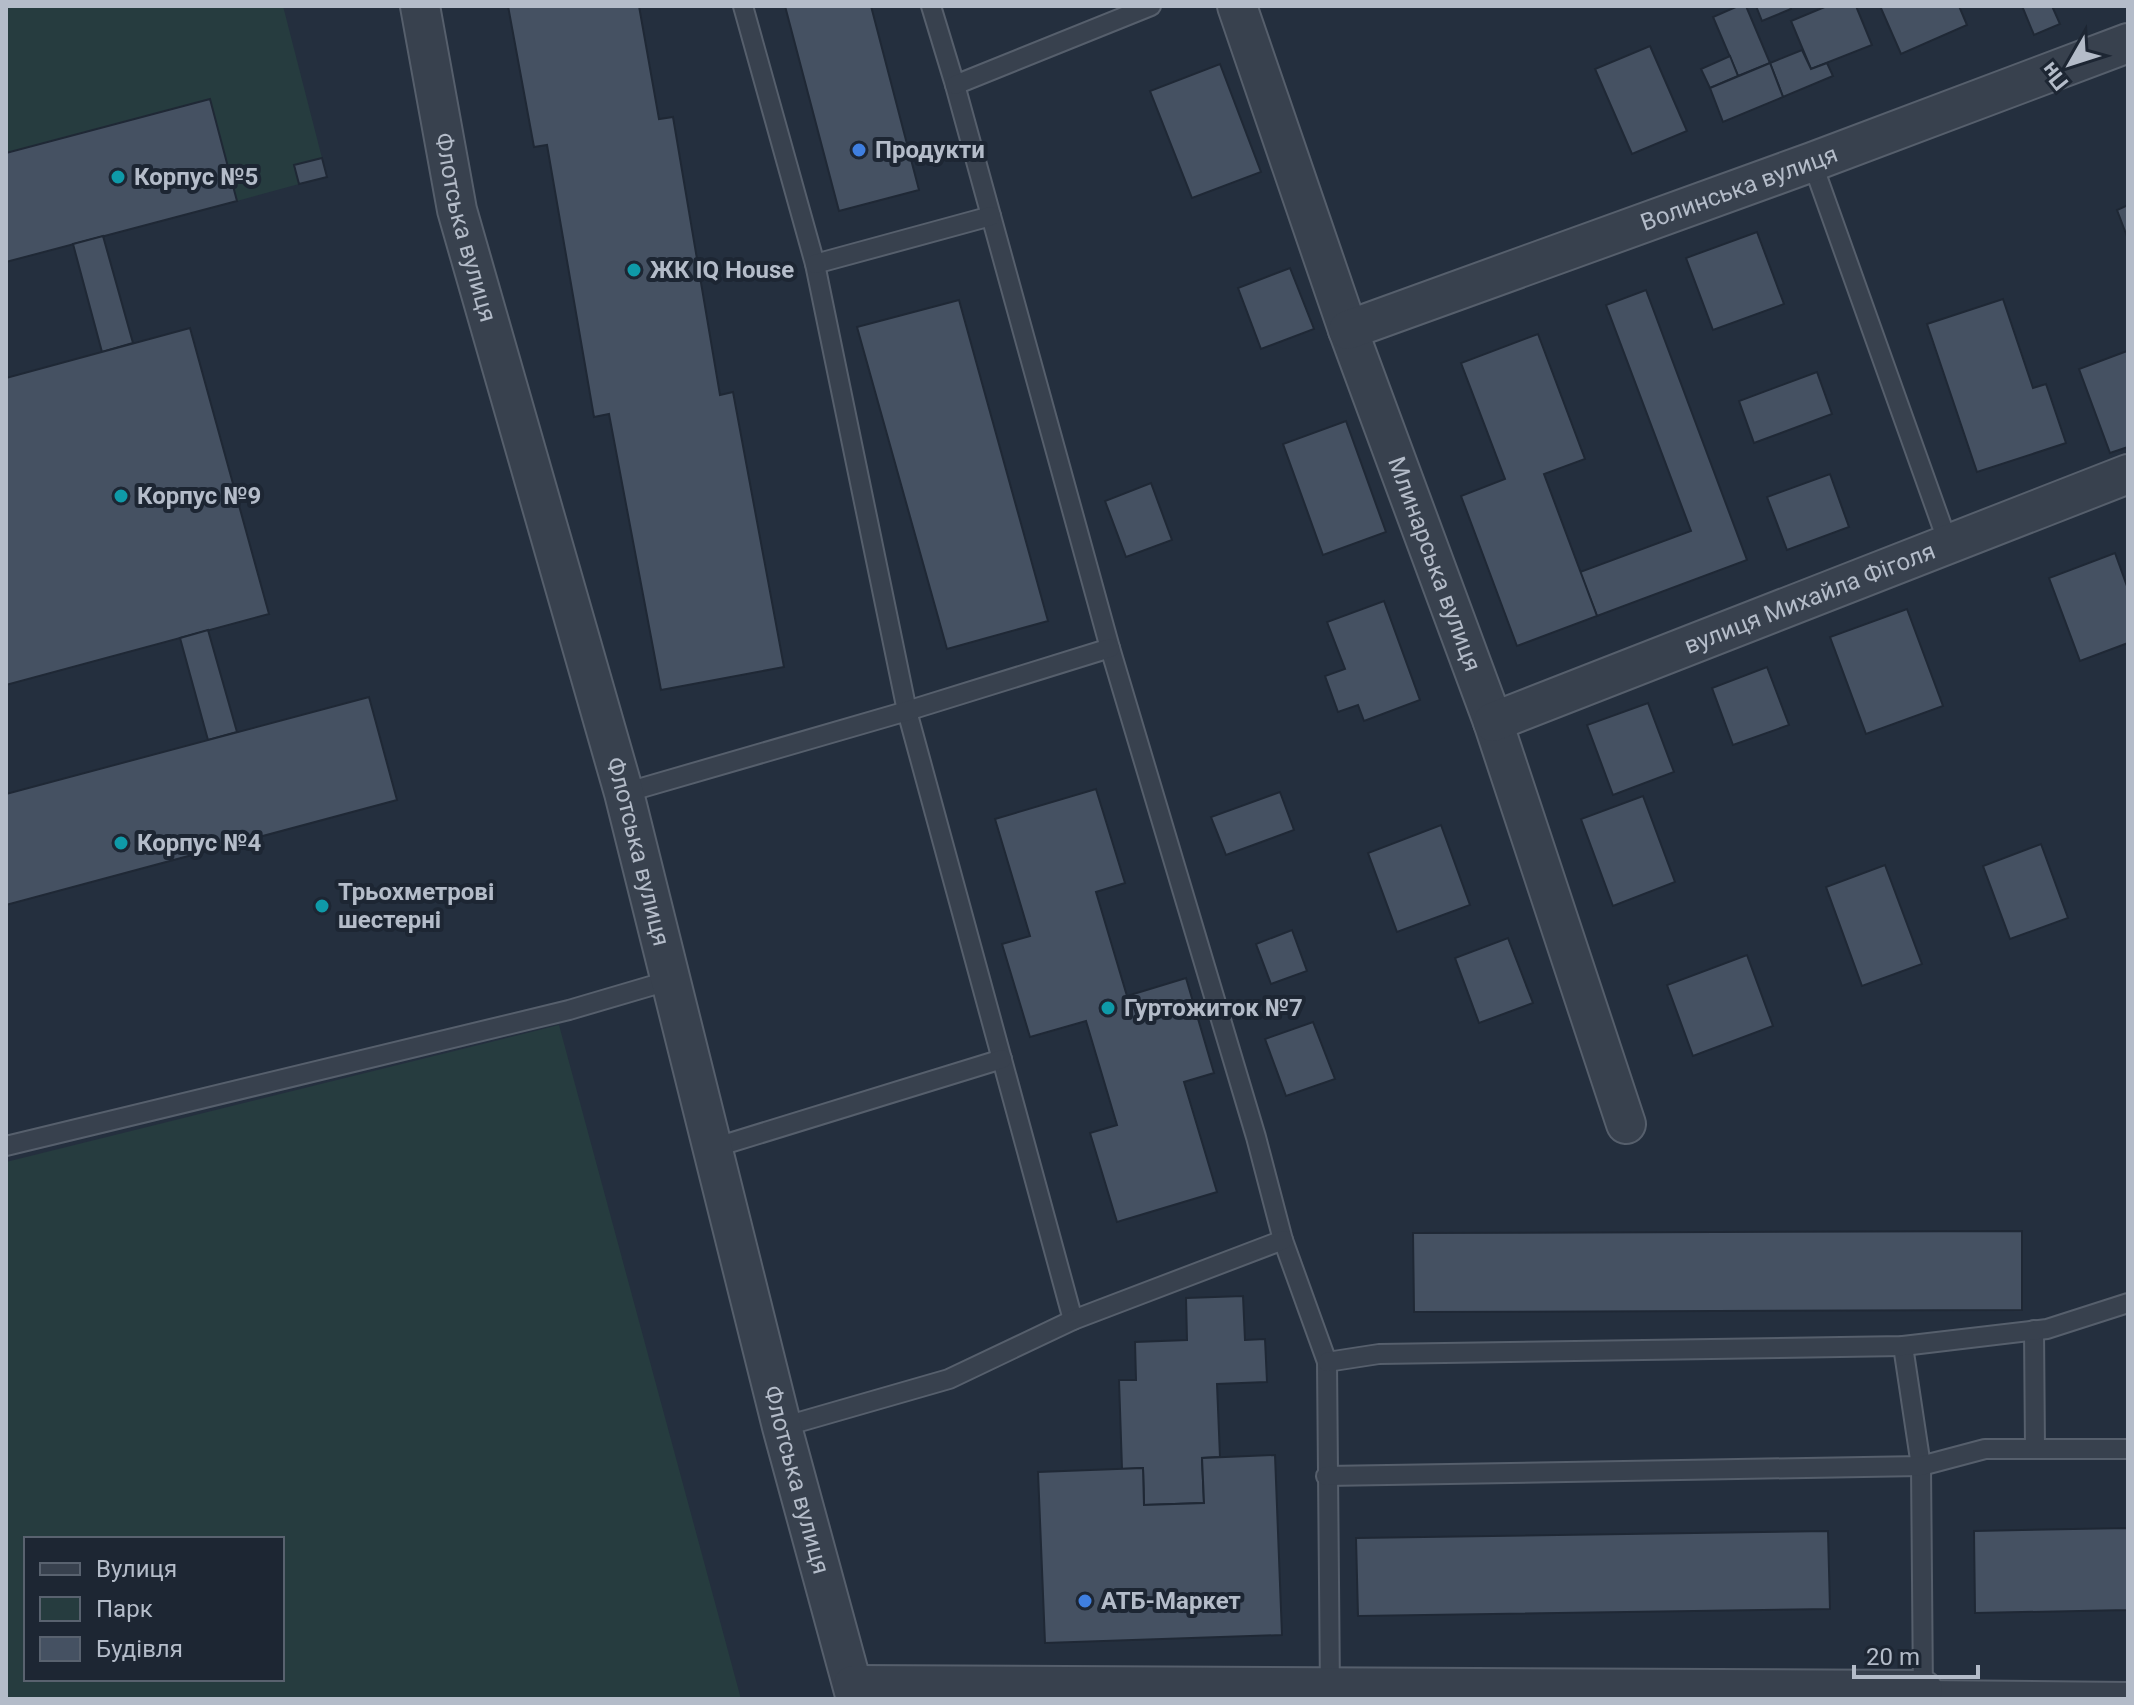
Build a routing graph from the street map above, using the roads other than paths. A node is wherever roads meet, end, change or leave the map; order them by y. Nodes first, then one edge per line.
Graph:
1 (420, 6) edge
2 (743, 6) edge
3 (931, 6) edge
4 (1151, 6) edge
5 (1237, 6) edge
6 (2128, 43) edge
7 (955, 85) junction
8 (1812, 162) junction
9 (991, 216) junction
10 (815, 264) junction
11 (1348, 330) junction
12 (2128, 474) edge
13 (1948, 543) junction
14 (1110, 648) junction
15 (907, 711) junction
16 (1493, 722) junction
17 (624, 793) junction
18 (671, 980) junction
19 (1002, 1059) junction
20 (1626, 1124) dead end
21 (6, 1146) edge
22 (713, 1148) junction
23 (1283, 1240) junction
24 (2128, 1303) edge
25 (1073, 1320) junction
26 (2034, 1330) junction
27 (1903, 1346) junction
28 (1327, 1362) junction
29 (782, 1427) junction
30 (2035, 1449) junction
31 (2128, 1449) edge
32 (1921, 1466) junction
33 (1326, 1476) junction
34 (854, 1692) edge
35 (2128, 1692) edge
36 (1330, 1693) edge
37 (1923, 1695) edge

1 - 17 street, Флотська вулиця
2 - 10 lane
3 - 7 lane
4 - 7 lane
5 - 11 street, Млинарська вулиця
6 - 8 street, Волинська вулиця
7 - 9 lane
8 - 11 street, Волинська вулиця
8 - 13 lane
9 - 10 lane
9 - 14 lane
10 - 15 lane
11 - 16 street, Млинарська вулиця
12 - 13 street, вулиця Михайла Фіголя
13 - 16 street, вулиця Михайла Фіголя
14 - 15 lane
14 - 23 lane
15 - 17 lane
15 - 19 lane
16 - 20 street, Млинарська вулиця
17 - 18 street, Флотська вулиця
18 - 21 lane
18 - 22 street, Флотська вулиця
19 - 22 lane
19 - 25 lane
22 - 29 street, Флотська вулиця
23 - 25 lane
23 - 28 lane
24 - 26 lane
25 - 29 lane
26 - 27 lane
26 - 30 lane
27 - 28 lane
27 - 32 lane
28 - 33 lane
29 - 34 street, Флотська вулиця
30 - 31 lane
30 - 32 lane
32 - 33 lane
32 - 37 lane
33 - 36 lane
34 - 36 street
35 - 37 lane
36 - 37 street

